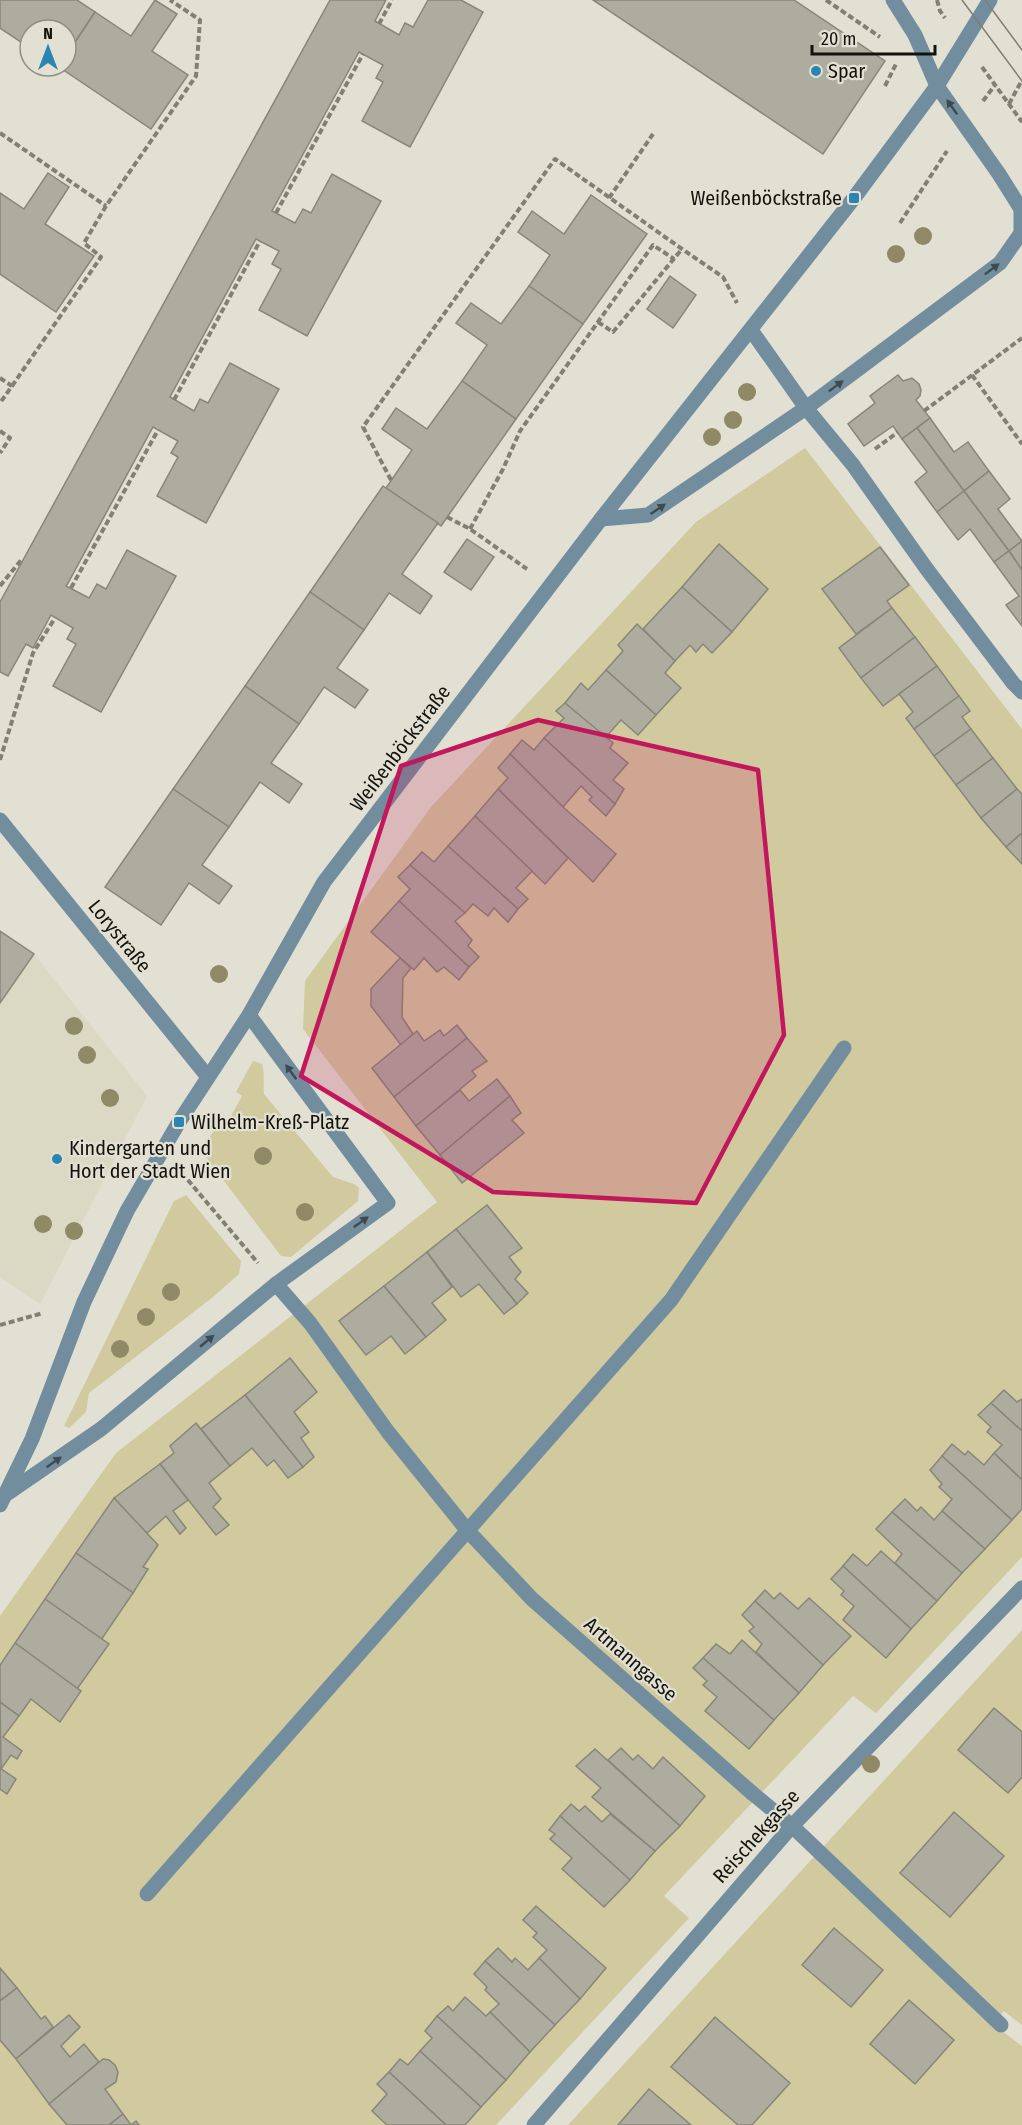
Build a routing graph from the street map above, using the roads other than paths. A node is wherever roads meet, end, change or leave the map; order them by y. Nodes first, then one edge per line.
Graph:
1 (893, 0) edge
2 (990, 0) edge
3 (938, 86) junction
4 (751, 330) junction
5 (806, 408) junction
6 (602, 519) junction
7 (1022, 692) edge
8 (0, 820) edge
9 (249, 1015) junction
10 (844, 1048) dead end
11 (208, 1077) junction
12 (276, 1284) junction
13 (3, 1500) edge
14 (466, 1530) junction
15 (1022, 1587) edge
16 (792, 1826) junction
17 (147, 1894) dead end
18 (1001, 2025) dead end
19 (534, 2125) edge

1 - 3 street
2 - 3 street, Weißenböckstraße
3 - 4 street, Weißenböckstraße
5 -> 3 street
4 - 5 street
4 - 6 street, Weißenböckstraße
6 -> 5 street
5 - 7 street
6 - 9 street, Weißenböckstraße
8 - 11 street, Lorystraße
9 - 11 street
12 -> 9 street
10 - 14 street
11 - 13 street
13 -> 12 street
12 - 14 street, Artmanngasse
14 - 16 street, Artmanngasse
14 - 17 street
15 - 16 street, Reischekgasse
16 - 18 street, Artmanngasse
16 - 19 street, Reischekgasse

